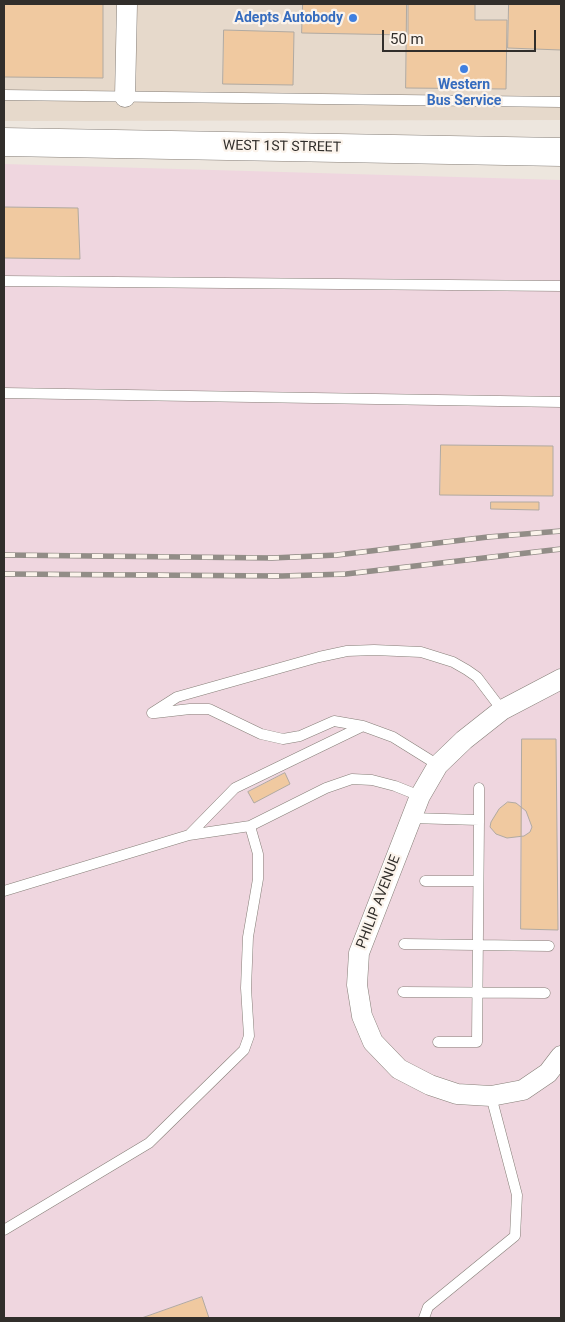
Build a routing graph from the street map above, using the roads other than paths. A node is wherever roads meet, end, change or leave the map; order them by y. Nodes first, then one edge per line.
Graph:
1 (127, 4) edge
2 (4, 95) edge
3 (125, 97) junction
4 (561, 102) edge
5 (4, 142) edge
6 (561, 152) edge
7 (4, 281) edge
8 (561, 286) edge
9 (4, 393) edge
10 (561, 402) edge
11 (561, 679) edge
12 (502, 710) junction
13 (363, 726) junction
14 (438, 765) junction
15 (479, 788) dead end
16 (420, 796) junction
17 (411, 818) junction
18 (478, 820) junction
19 (250, 826) junction
20 (189, 835) junction
21 (425, 880) dead end
22 (478, 881) junction
23 (4, 891) edge
24 (404, 944) dead end
25 (478, 944) junction
26 (549, 946) dead end
27 (403, 992) dead end
28 (477, 992) junction
29 (545, 993) dead end
30 (438, 1042) dead end
31 (561, 1056) edge
32 (492, 1096) junction
33 (4, 1230) edge
34 (424, 1318) edge

1 - 3 street
2 - 3 lane
3 - 4 lane
5 - 6 street, WEST 1ST STREET
7 - 8 lane
9 - 10 lane
11 - 12 street, PHILIP AVENUE
12 - 13 lane
12 - 14 street, PHILIP AVENUE
13 - 14 lane
13 - 20 lane
14 - 16 street, PHILIP AVENUE
15 - 18 lane
16 - 17 street, PHILIP AVENUE
16 - 19 lane
17 - 18 lane
17 - 32 street, PHILIP AVENUE
18 - 22 lane
19 - 20 lane
19 - 33 lane
20 - 23 lane
21 - 22 lane
22 - 25 lane
24 - 25 lane
25 - 26 lane
25 - 28 lane
27 - 28 lane
28 - 29 lane
28 - 30 lane
31 - 32 street, PHILIP AVENUE
32 - 34 lane

